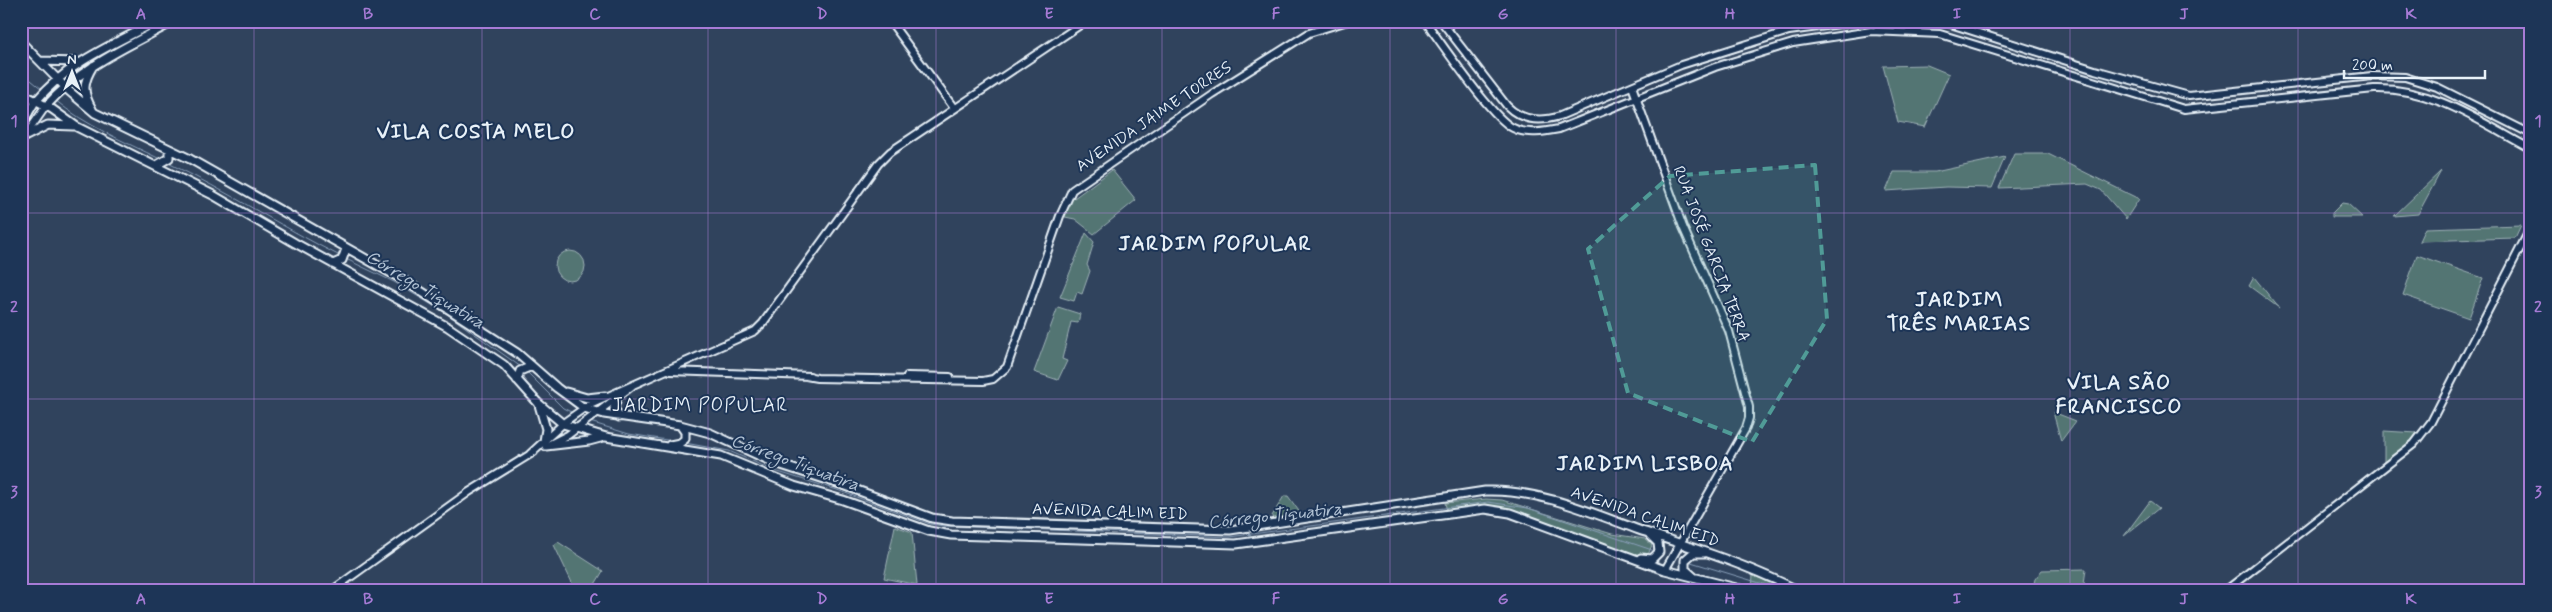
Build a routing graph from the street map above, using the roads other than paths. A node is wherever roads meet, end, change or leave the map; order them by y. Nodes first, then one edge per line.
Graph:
1 (158, 21) edge
2 (175, 21) edge
3 (890, 21) edge
4 (1086, 21) edge
5 (1348, 21) edge
6 (1426, 21) edge
7 (1441, 21) edge
8 (1862, 21) edge
9 (1941, 21) edge
10 (21, 42) edge
11 (21, 50) edge
12 (31, 51) junction
13 (40, 60) junction
14 (78, 62) junction
15 (94, 65) junction
16 (57, 78) junction
17 (64, 86) junction
18 (1632, 86) junction
19 (21, 94) edge
20 (1637, 99) junction
21 (36, 101) junction
22 (51, 101) junction
23 (954, 108) junction
24 (28, 113) junction
25 (95, 113) junction
26 (21, 126) edge
27 (76, 127) junction
28 (2531, 134) edge
29 (23, 139) edge
30 (168, 149) junction
31 (2531, 149) edge
32 (155, 166) junction
33 (2531, 227) edge
34 (344, 255) junction
35 (333, 264) junction
36 (529, 366) junction
37 (666, 371) junction
38 (518, 377) junction
39 (632, 386) junction
40 (557, 388) junction
41 (605, 396) junction
42 (617, 398) junction
43 (538, 403) junction
44 (583, 408) junction
45 (596, 413) junction
46 (619, 417) junction
47 (564, 422) junction
48 (681, 427) junction
49 (577, 429) junction
50 (605, 437) junction
51 (545, 444) junction
52 (664, 446) junction
53 (896, 512) junction
54 (1642, 530) junction
55 (1680, 543) junction
56 (1716, 555) junction
57 (1626, 556) junction
58 (1665, 570) junction
59 (1704, 581) junction
60 (332, 590) edge
61 (1748, 591) edge
62 (1799, 591) edge
63 (2225, 591) edge

1 - 14 main road
2 - 15 main road
3 - 23 main road
4 - 23 main road
5 - 37 main road, AVENIDA JAIME TORRES
6 - 20 main road
7 - 18 main road
8 - 18 main road
9 - 28 main road
10 - 12 main road, AVENIDA CALIM EID
11 - 12 main road
12 - 13 main road, AVENIDA CALIM EID
13 - 14 main road
13 - 16 main road, AVENIDA CALIM EID
14 - 16 main road
15 - 17 main road
15 - 25 main road
16 - 17 main road, AVENIDA CALIM EID
16 - 21 main road
17 - 22 main road
17 - 25 main road, AVENIDA CALIM EID
18 - 20 main road, RUA JOSÉ GARCIA TERRA
19 - 21 main road
19 - 24 main road
20 - 31 main road
20 - 55 main road, RUA JOSÉ GARCIA TERRA
21 - 22 main road
21 - 24 main road
22 - 27 main road
22 - 29 main road
23 - 37 main road
24 - 26 main road
25 - 30 main road, AVENIDA CALIM EID
27 - 29 main road
27 - 32 main road, AVENIDA CALIM EID
30 - 32 main road
30 - 34 main road, AVENIDA CALIM EID
32 - 35 main road, AVENIDA CALIM EID
33 - 63 main road
34 - 35 main road
34 - 36 main road, AVENIDA CALIM EID
35 - 38 main road, AVENIDA CALIM EID
36 - 38 main road
36 - 40 main road, AVENIDA CALIM EID
37 - 39 main road
38 - 43 main road, AVENIDA CALIM EID
39 - 41 main road
39 - 42 main road
40 - 41 main road
40 - 44 main road, AVENIDA CALIM EID
41 - 44 main road
42 - 45 main road
42 - 46 main road
43 - 47 main road, AVENIDA CALIM EID
43 - 51 main road
44 - 45 main road, AVENIDA CALIM EID
44 - 47 main road
45 - 46 main road, AVENIDA CALIM EID
45 - 49 main road
46 - 48 main road, AVENIDA CALIM EID
47 - 49 main road, AVENIDA CALIM EID
47 - 51 main road
48 - 52 main road
48 - 53 main road, AVENIDA CALIM EID
49 - 50 main road, AVENIDA CALIM EID
49 - 51 main road
50 - 51 main road
50 - 52 main road, AVENIDA CALIM EID
51 - 60 main road
52 - 53 main road, AVENIDA CALIM EID
53 - 54 main road, AVENIDA CALIM EID
53 - 57 main road, AVENIDA CALIM EID
54 - 55 main road, AVENIDA CALIM EID
54 - 57 main road
55 - 56 main road, AVENIDA CALIM EID
55 - 58 main road, RUA JOSÉ GARCIA TERRA
56 - 59 main road
56 - 62 main road, AVENIDA CALIM EID
57 - 58 main road, AVENIDA CALIM EID
58 - 59 main road, AVENIDA CALIM EID
59 - 61 main road, AVENIDA CALIM EID

